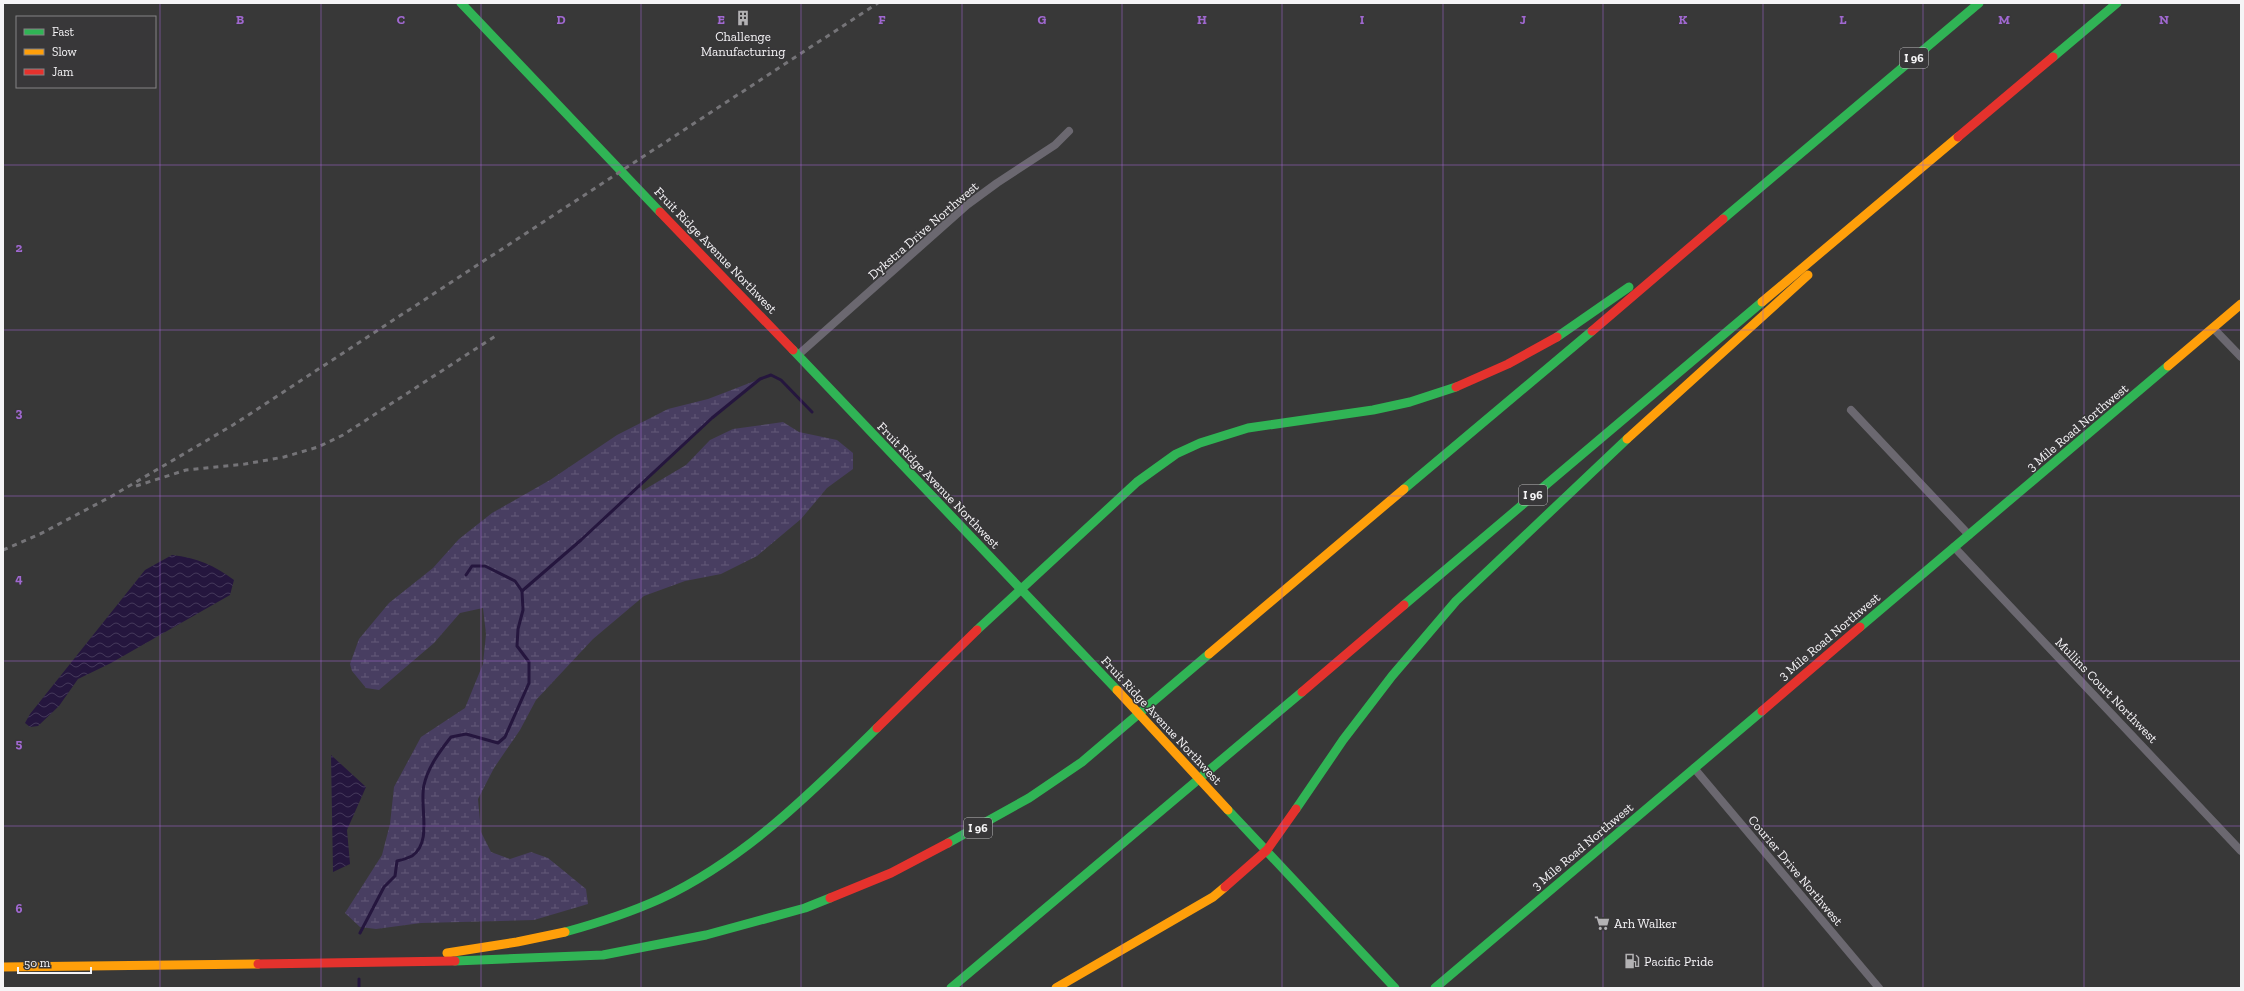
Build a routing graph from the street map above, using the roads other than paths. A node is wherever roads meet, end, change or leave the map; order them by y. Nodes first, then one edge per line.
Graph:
1 (461, 3) edge
2 (1979, 3) edge
3 (2117, 3) edge
4 (1984, 115) junction
5 (1069, 131) dead end
6 (1750, 196) junction
7 (2241, 304) edge
8 (2213, 328) junction
9 (798, 355) junction
10 (2241, 357) edge
11 (1851, 410) dead end
12 (1969, 535) junction
13 (1954, 547) junction
14 (1020, 588) junction
15 (1694, 768) junction
16 (1267, 850) junction
17 (2241, 851) edge
18 (379, 962) junction
19 (3, 967) edge
20 (951, 988) edge
21 (1056, 988) edge
22 (1395, 988) edge
23 (1435, 988) edge
24 (1879, 988) edge

1 - 9 main road, Fruit Ridge Avenue Northwest
2 - 6 main road, I 96
3 - 4 main road, I 96
4 - 16 main road
4 - 20 main road, I 96
5 - 9 street, Dykstra Drive Northwest
6 - 14 main road
6 - 18 main road, I 96
7 - 8 main road, 3 Mile Road Northwest
8 - 10 street
8 - 12 main road, 3 Mile Road Northwest
9 - 14 main road, Fruit Ridge Avenue Northwest
11 - 12 street
12 - 13 main road, 3 Mile Road Northwest
13 - 15 main road, 3 Mile Road Northwest
13 - 17 street, Mullins Court Northwest
14 - 16 main road, Fruit Ridge Avenue Northwest, bridge
14 - 18 main road
15 - 23 main road, 3 Mile Road Northwest
15 - 24 street, Courier Drive Northwest
16 - 21 main road
16 - 22 main road, Fruit Ridge Avenue Northwest
18 - 19 main road, I 96

